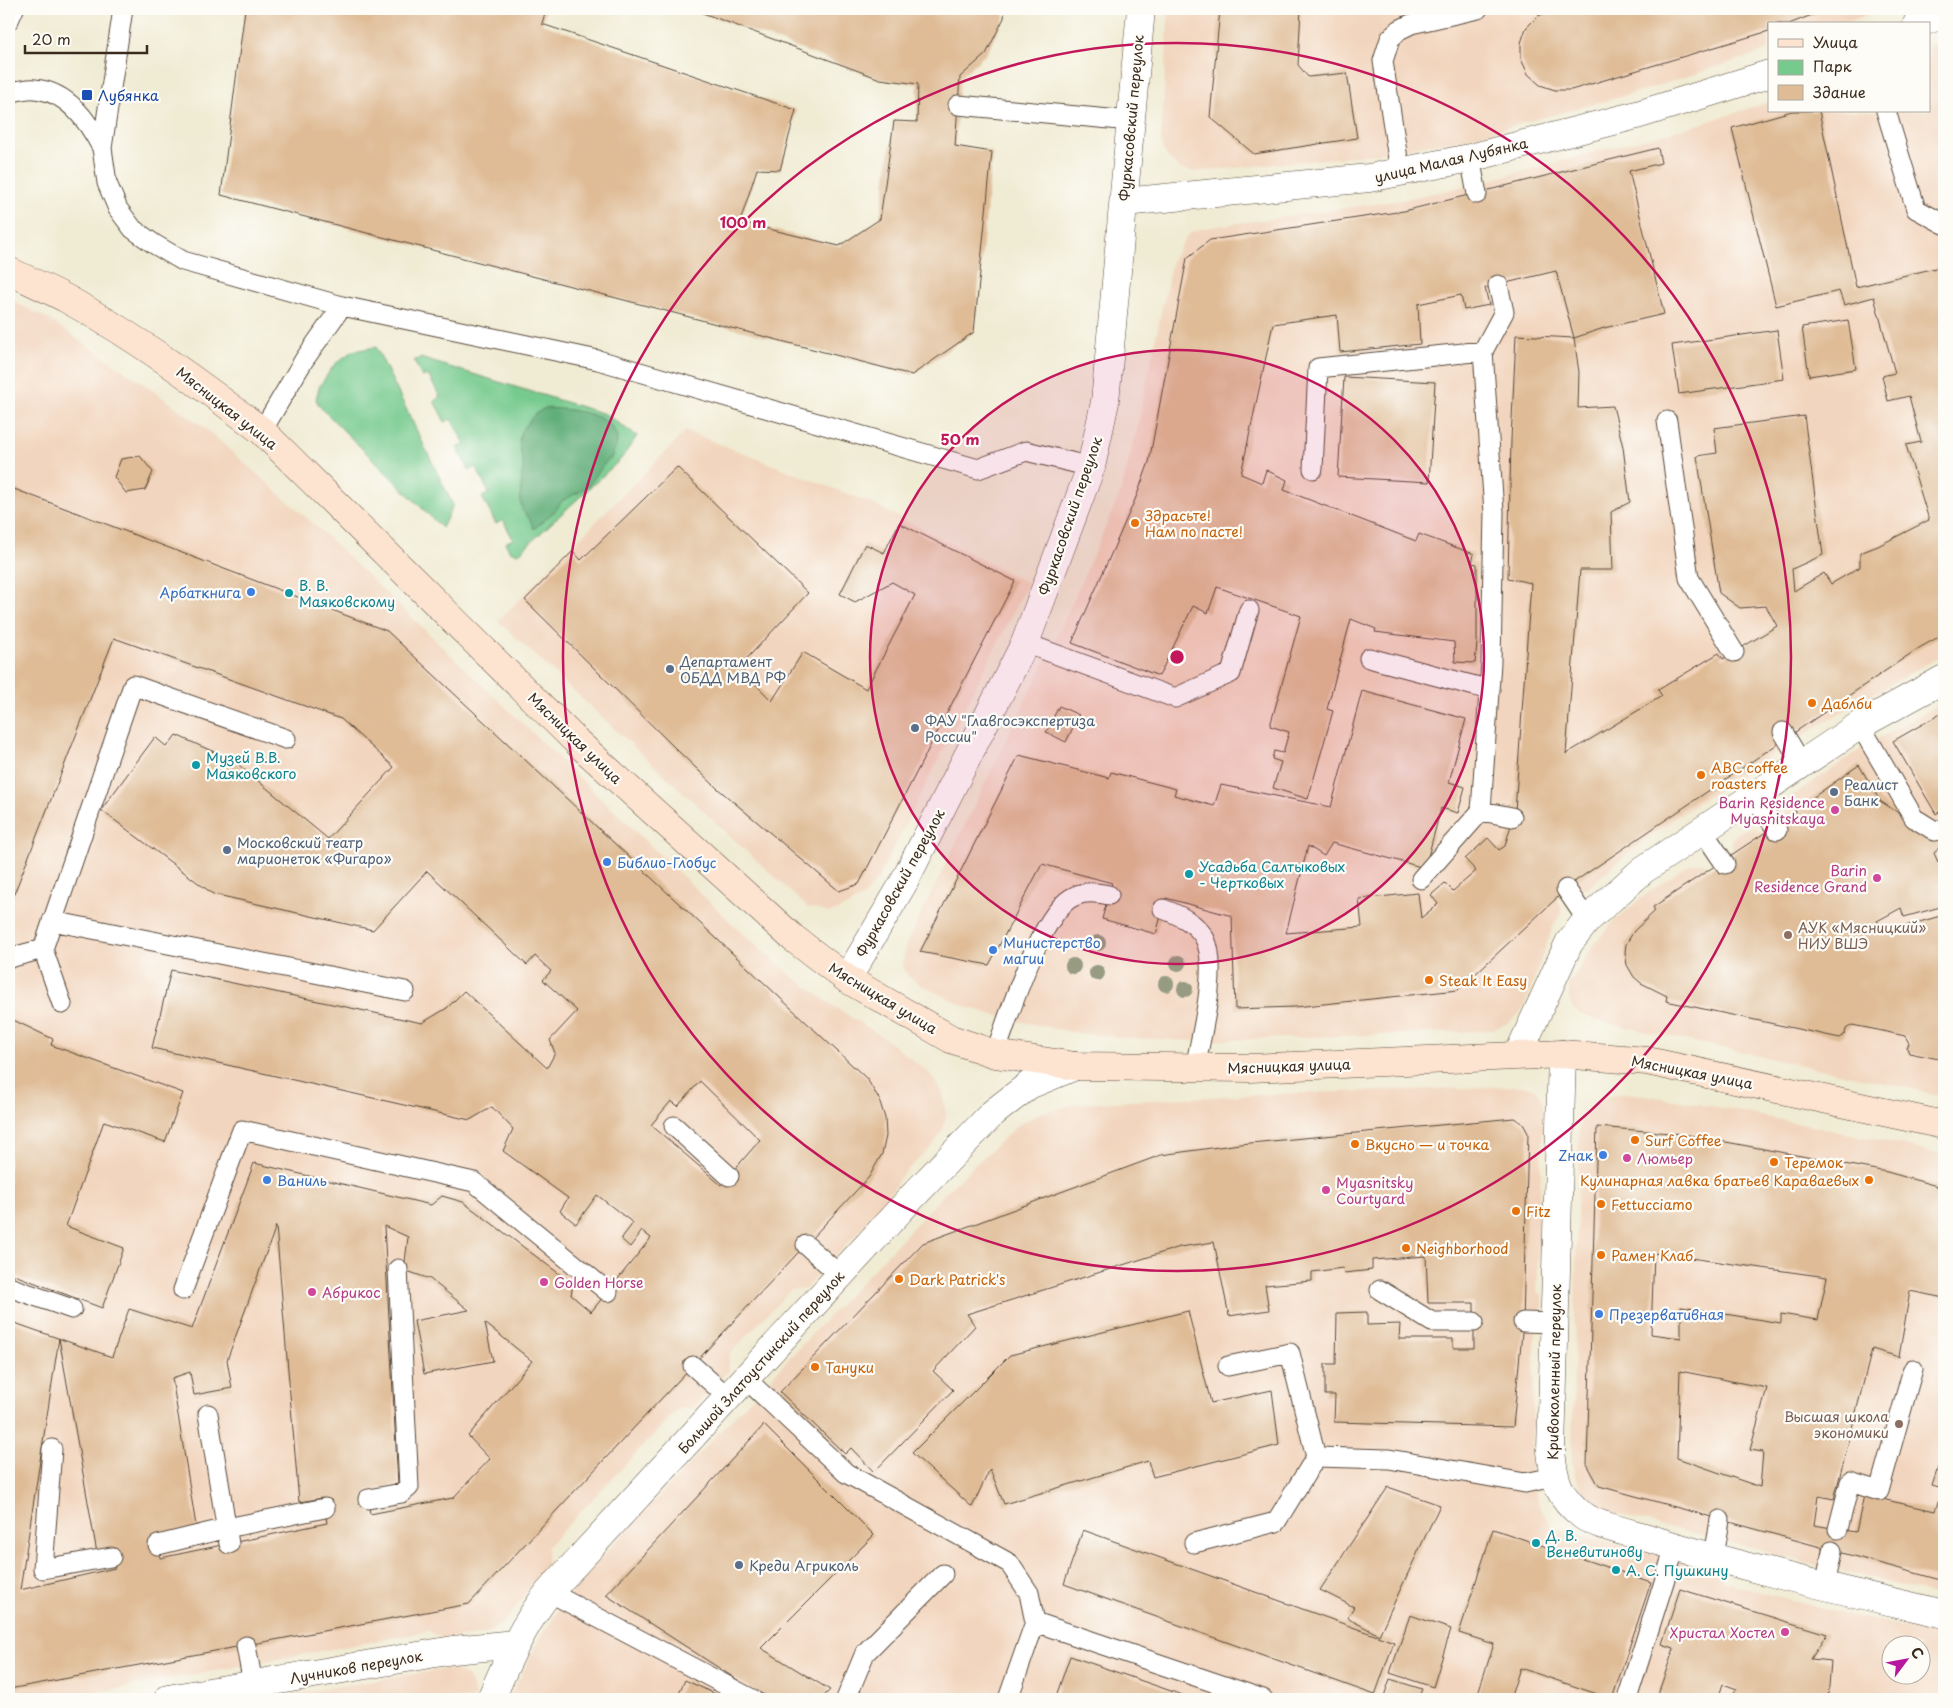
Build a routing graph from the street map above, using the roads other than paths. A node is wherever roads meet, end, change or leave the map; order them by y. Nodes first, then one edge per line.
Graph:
1 (14, 9) edge
2 (123, 9) edge
3 (1141, 9) edge
4 (1478, 9) edge
5 (1944, 14) edge
6 (9, 20) edge
7 (1922, 22) edge
8 (1768, 74) edge
9 (9, 93) edge
10 (958, 105) dead end
11 (1886, 112) edge
12 (1131, 122) junction
13 (102, 148) junction
14 (1470, 158) junction
15 (1400, 172) junction
16 (1477, 194) dead end
17 (1124, 202) junction
18 (1944, 224) edge
19 (9, 271) edge
20 (1498, 285) dead end
21 (342, 306) junction
22 (1483, 351) junction
23 (1667, 421) dead end
24 (262, 432) junction
25 (1091, 467) junction
26 (1313, 469) dead end
27 (1249, 610) dead end
28 (1026, 643) junction
29 (1734, 652) dead end
30 (1368, 658) dead end
31 (1944, 679) edge
32 (1490, 690) junction
33 (1860, 725) junction
34 (1783, 732) dead end
35 (286, 739) dead end
36 (1802, 764) junction
37 (1754, 796) junction
38 (1481, 811) junction
39 (1512, 817) dead end
40 (1944, 829) edge
41 (1702, 830) junction
42 (1777, 830) dead end
43 (1725, 864) dead end
44 (1421, 880) dead end
45 (1566, 889) dead end
46 (1109, 894) dead end
47 (1163, 909) dead end
48 (1587, 920) junction
49 (52, 921) junction
50 (43, 949) junction
51 (9, 958) edge
52 (847, 979) junction
53 (405, 992) dead end
54 (62, 1004) dead end
55 (995, 1054) junction
56 (1562, 1054) junction
57 (1518, 1055) junction
58 (1075, 1066) junction
59 (1195, 1068) junction
60 (1944, 1125) edge
61 (674, 1126) dead end
62 (729, 1176) dead end
63 (806, 1244) dead end
64 (398, 1269) dead end
65 (840, 1275) junction
66 (9, 1287) edge
67 (183, 1290) dead end
68 (1380, 1290) dead end
69 (608, 1292) dead end
70 (72, 1309) dead end
71 (1474, 1322) dead end
72 (1522, 1322) dead end
73 (1554, 1323) junction
74 (693, 1366) dead end
75 (1228, 1366) dead end
76 (1914, 1369) dead end
77 (738, 1388) junction
78 (208, 1414) dead end
79 (52, 1448) dead end
80 (1316, 1457) junction
81 (1554, 1476) junction
82 (368, 1500) dead end
83 (325, 1508) dead end
84 (1720, 1520) dead end
85 (1838, 1529) dead end
86 (228, 1536) junction
87 (1194, 1543) dead end
88 (158, 1545) dead end
89 (1675, 1547) junction
90 (1832, 1551) dead end
91 (111, 1557) dead end
92 (1714, 1557) junction
93 (943, 1574) dead end
94 (1825, 1586) junction
95 (549, 1592) junction
96 (1944, 1614) edge
97 (1035, 1622) junction
98 (515, 1644) junction
99 (246, 1646) dead end
100 (253, 1684) junction
101 (168, 1699) edge
102 (491, 1699) edge
103 (752, 1699) edge
104 (846, 1699) edge
105 (1008, 1699) edge
106 (1263, 1699) edge
107 (1626, 1699) edge

1 - 6 lane
2 - 13 lane
3 - 12 street, Фуркасовский переулок
4 - 15 lane
5 - 7 street
8 - 14 street, улица Малая Лубянка
9 - 13 lane
10 - 12 lane
11 - 18 lane
12 - 17 street, Фуркасовский переулок
13 - 21 lane
14 - 15 street, улица Малая Лубянка
14 - 16 lane
15 - 17 street, улица Малая Лубянка
17 - 25 street, Фуркасовский переулок
19 - 24 main road, Мясницкая улица
20 - 22 lane
21 - 24 lane
21 - 25 lane
22 - 26 lane
22 - 32 lane
23 - 29 lane
24 - 52 main road, Мясницкая улица
25 - 28 street, Фуркасовский переулок
27 - 28 lane
28 - 52 street, Фуркасовский переулок
30 - 32 lane
31 - 33 street
32 - 38 lane
33 - 36 street
33 - 40 lane
34 - 36 lane
35 - 49 lane
36 - 37 street
37 - 41 street
37 - 42 lane
38 - 39 lane
38 - 44 lane
41 - 43 lane
41 - 48 street
45 - 48 lane
46 - 55 lane
47 - 59 lane
48 - 57 street
49 - 50 lane
49 - 53 lane
50 - 51 lane
50 - 54 lane
52 - 55 main road, Мясницкая улица
55 - 58 main road, Мясницкая улица
56 - 57 main road, Мясницкая улица
56 - 60 main road, Мясницкая улица
56 - 73 street, Кривоколенный переулок
57 - 59 main road, Мясницкая улица
58 - 59 main road, Мясницкая улица
58 - 65 street, Большой Златоустинский переулок
61 - 62 lane
63 - 65 lane
64 - 82 lane
65 - 77 street, Большой Златоустинский переулок
66 - 70 lane
67 - 69 lane
68 - 71 lane
72 - 73 lane
73 - 81 street, Кривоколенный переулок
74 - 77 lane
75 - 80 lane
76 - 85 lane
77 - 95 street, Большой Златоустинский переулок
77 - 97 lane
78 - 86 lane
79 - 91 lane
80 - 81 lane
80 - 87 lane
81 - 89 street, Кривоколенный переулок
83 - 86 lane
84 - 92 lane
86 - 88 lane
89 - 92 street, Кривоколенный переулок
89 - 107 lane
90 - 94 lane
92 - 94 street, Кривоколенный переулок
93 - 104 lane
94 - 96 street, Кривоколенный переулок
95 - 98 street, Большой Златоустинский переулок
95 - 103 lane
97 - 105 lane
97 - 106 lane
98 - 100 street, Лучников переулок
98 - 102 street, Большой Златоустинский переулок
99 - 100 lane
100 - 101 street, Лучников переулок

